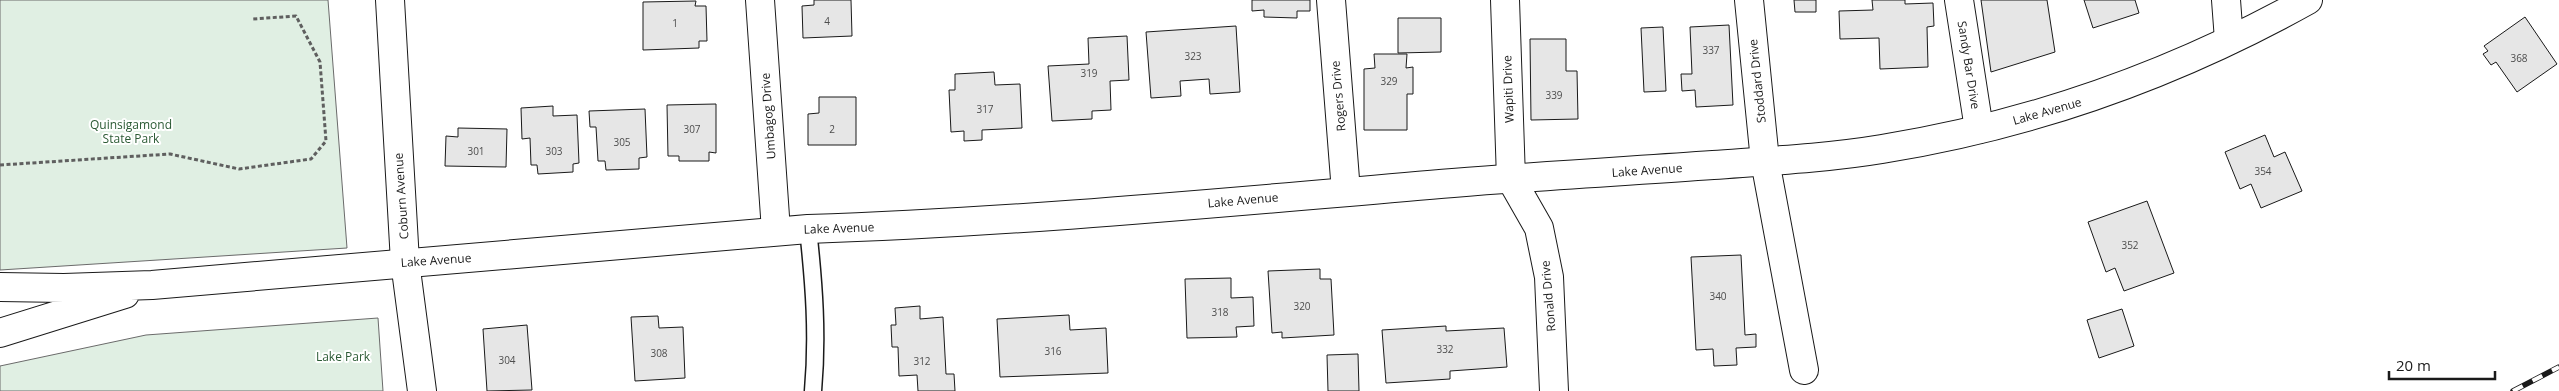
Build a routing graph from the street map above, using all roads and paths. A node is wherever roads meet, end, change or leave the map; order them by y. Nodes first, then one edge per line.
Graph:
1 (390, 0) edge
2 (760, 0) edge
3 (1331, 0) edge
4 (1505, 0) edge
5 (1749, 0) edge
6 (1959, 0) edge
7 (2226, 0) edge
8 (2308, 0) edge
9 (253, 19) dead end
10 (2229, 40) junction
11 (1980, 129) junction
12 (1765, 161) junction
13 (0, 165) edge
14 (1511, 179) junction
15 (1346, 192) junction
16 (808, 229) junction
17 (776, 231) junction
18 (405, 262) junction
19 (152, 285) junction
20 (0, 287) edge
21 (0, 333) edge
22 (1804, 370) dead end
23 (422, 391) edge
24 (813, 391) edge
25 (1554, 391) edge

1 - 18 main road, Coburn Avenue
2 - 17 main road, Umbagog Drive
3 - 15 main road, Rogers Drive
4 - 14 main road, Wapiti Drive
5 - 12 main road, Stoddard Drive
6 - 11 main road, Sandy Bar Drive
7 - 10 main road
8 - 10 main road, Lake Avenue
9 - 13 path
10 - 11 main road, Lake Avenue
11 - 12 main road, Lake Avenue
12 - 14 main road, Lake Avenue
12 - 22 main road, Stoddard Drive
14 - 15 main road, Lake Avenue
14 - 25 main road, Ronald Drive
15 - 16 main road, Lake Avenue
16 - 17 main road, Lake Avenue
16 - 24 lane
17 - 18 main road, Lake Avenue
18 - 19 main road, Lake Avenue
18 - 23 main road, Coburn Avenue
19 - 20 main road, Lake Avenue
19 - 21 main road, Lake Avenue

